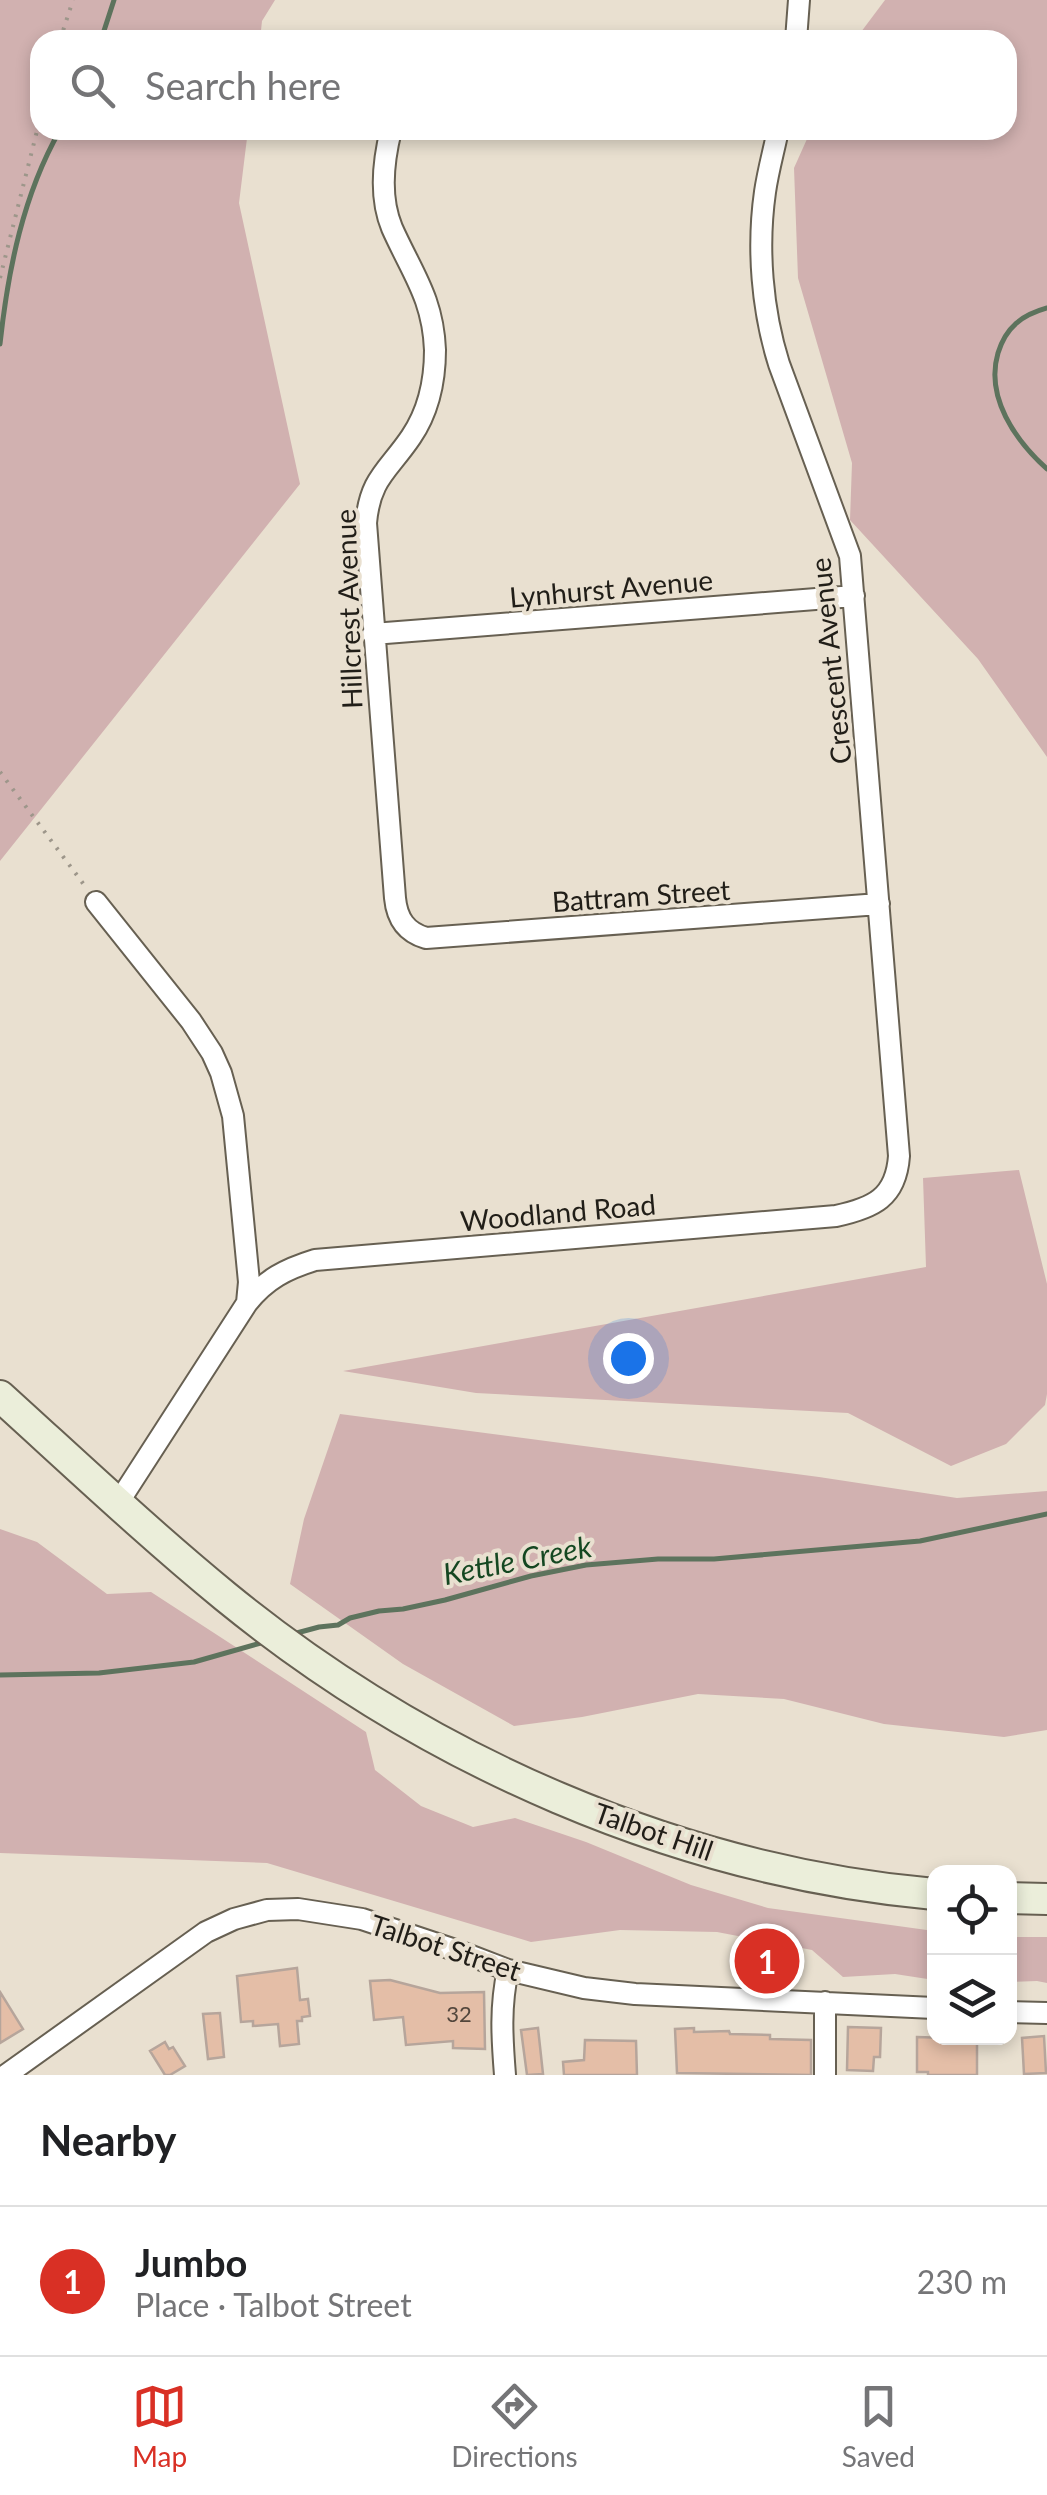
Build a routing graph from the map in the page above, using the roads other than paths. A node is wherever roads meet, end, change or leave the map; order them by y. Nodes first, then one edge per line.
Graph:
1 (800, 0) edge
2 (797, 30) edge
3 (389, 140) edge
4 (776, 140) edge
5 (854, 596) junction
6 (373, 634) junction
7 (96, 902) road end
8 (879, 904) junction
9 (408, 931) joint
10 (883, 1197) joint
11 (247, 1304) junction
12 (0, 1396) edge
13 (118, 1503) junction
14 (927, 1893) edge
15 (1017, 1898) edge
16 (1047, 1899) edge
17 (508, 1970) junction
18 (825, 2002) junction
19 (927, 2008) edge
20 (1017, 2012) edge
21 (1047, 2013) edge
22 (6, 2075) edge
23 (506, 2075) edge
24 (825, 2075) edge

1 - 2 street
3 - 6 street, Hillcrest Avenue
4 - 5 street, Crescent Avenue
5 - 6 street, Lynhurst Avenue
5 - 8 street, Crescent Avenue
6 - 9 street, Hillcrest Avenue
7 - 11 street
8 - 9 street, Battram Street
8 - 10 street, Crescent Avenue
10 - 11 street, Woodland Road
11 - 13 street, Woodland Road
12 - 13 main road
13 - 14 main road, Talbot Hill
15 - 16 main road
17 - 18 street, Talbot Street
17 - 22 street, Talbot Street
17 - 23 street
18 - 19 street, Talbot Street
18 - 24 street
20 - 21 street

